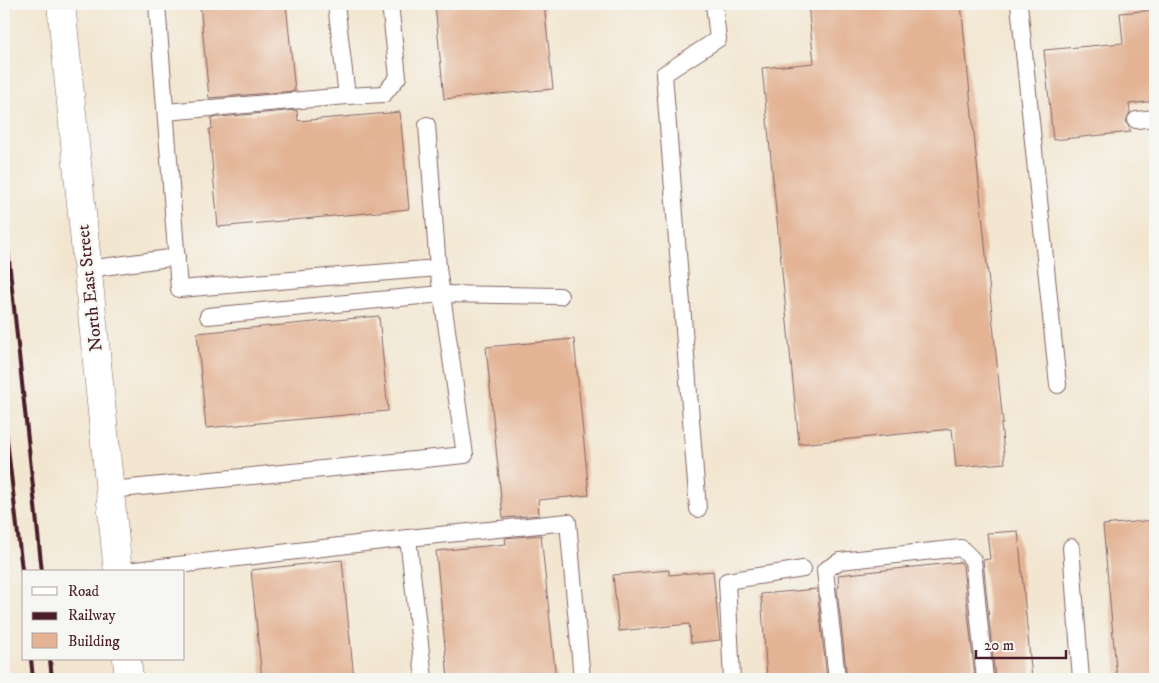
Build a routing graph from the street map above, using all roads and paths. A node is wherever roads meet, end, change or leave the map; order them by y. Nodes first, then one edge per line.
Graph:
1 (61, 4) edge
2 (157, 4) edge
3 (336, 4) edge
4 (390, 4) edge
5 (714, 4) edge
6 (1019, 4) edge
7 (346, 96) junction
8 (166, 112) junction
9 (1155, 118) edge
10 (1136, 120) dead end
11 (426, 125) dead end
12 (177, 257) junction
13 (88, 268) junction
14 (438, 268) junction
15 (442, 294) junction
16 (560, 296) dead end
17 (208, 316) dead end
18 (1058, 385) dead end
19 (110, 490) junction
20 (698, 509) dead end
21 (408, 538) junction
22 (1071, 547) dead end
23 (803, 569) dead end
24 (118, 570) edge
25 (135, 570) edge
26 (127, 660) edge
27 (129, 679) edge
28 (424, 679) edge
29 (582, 679) edge
30 (732, 679) edge
31 (837, 679) edge
32 (985, 679) edge
33 (1081, 679) edge

1 - 13 main road, North East Street
2 - 8 lane
3 - 7 lane
4 - 7 lane
5 - 20 lane
6 - 18 lane
7 - 8 lane
8 - 12 lane
9 - 10 lane
11 - 14 lane
12 - 13 lane
12 - 14 lane
13 - 19 main road, North East Street
14 - 15 lane
15 - 16 lane
15 - 17 lane
15 - 19 lane
19 - 24 main road, North East Street
21 - 25 lane
21 - 28 lane
21 - 29 lane
22 - 33 lane
23 - 30 lane
26 - 27 main road
31 - 32 lane

